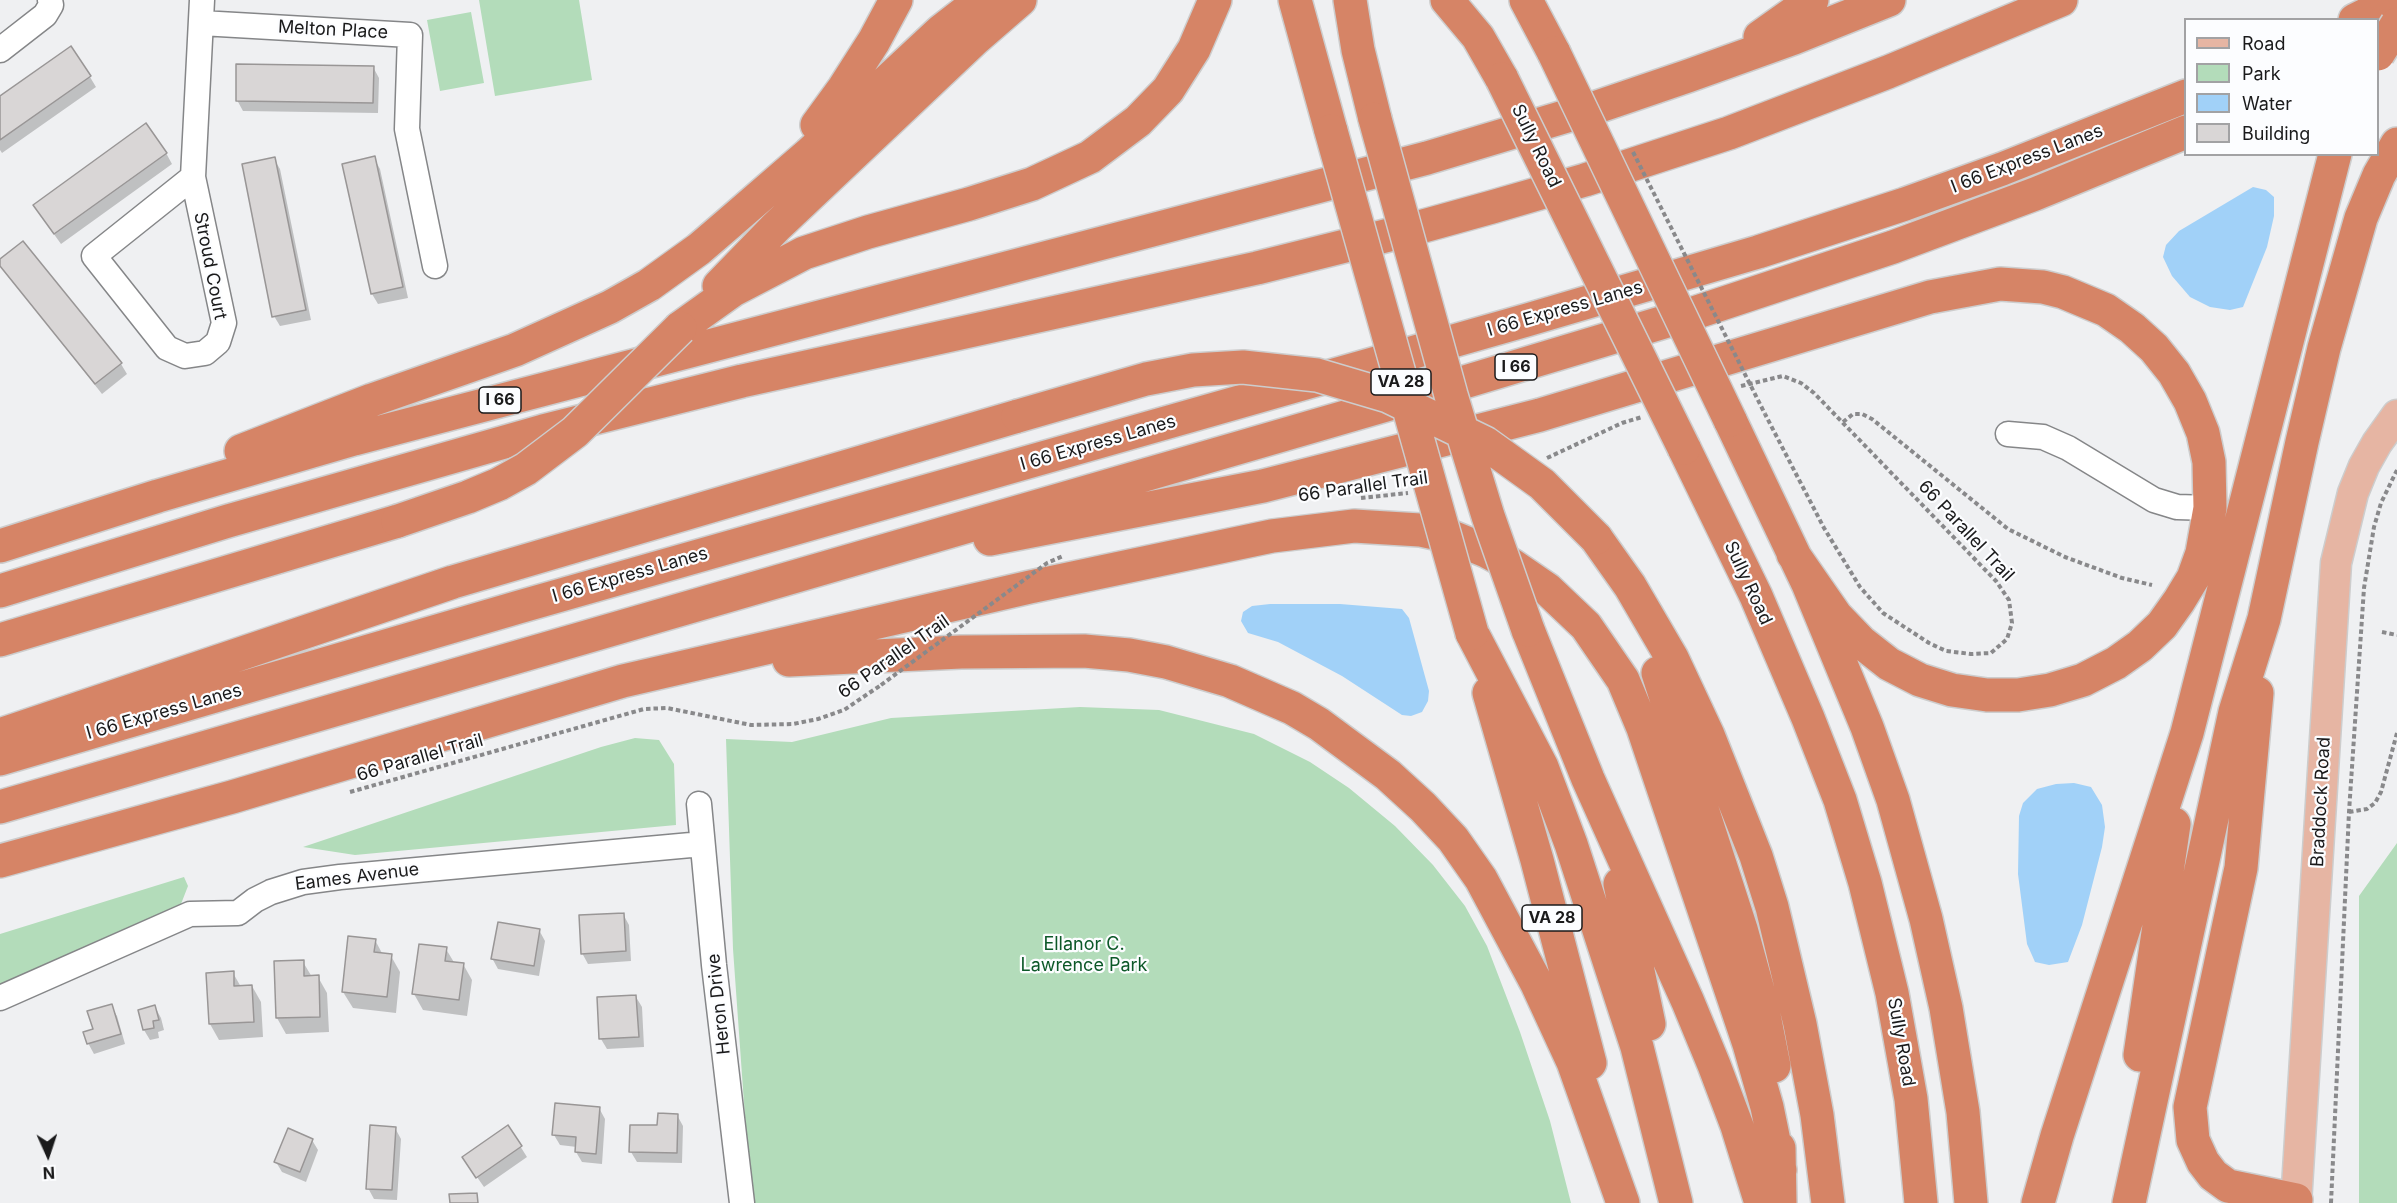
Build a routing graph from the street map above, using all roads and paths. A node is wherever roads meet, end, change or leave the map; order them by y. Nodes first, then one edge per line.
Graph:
1 (50, 0) edge
2 (896, 0) edge
3 (981, 0) edge
4 (1020, 0) edge
5 (1215, 0) edge
6 (1295, 0) edge
7 (1350, 0) edge
8 (1447, 0) edge
9 (1465, 0) edge
10 (1526, 0) edge
11 (1812, 0) edge
12 (1889, 0) edge
13 (2061, 0) edge
14 (2396, 0) edge
15 (201, 11) edge
16 (2359, 18) edge
17 (2397, 24) edge
18 (2397, 36) edge
19 (2379, 45) edge
20 (0, 50) edge
21 (2379, 52) edge
22 (1688, 76) junction
23 (1502, 79) junction
24 (2184, 97) edge
25 (2184, 133) edge
26 (2397, 144) edge
27 (1633, 151) dead end
28 (2334, 156) edge
29 (193, 177) junction
30 (752, 202) junction
31 (435, 266) dead end
32 (749, 269) junction
33 (1736, 388) dead end
34 (2397, 415) edge
35 (1645, 416) dead end
36 (1843, 422) junction
37 (2008, 434) dead end
38 (1542, 460) dead end
39 (2397, 470) edge
40 (1410, 493) dead end
41 (1353, 500) dead end
42 (2210, 508) junction
43 (860, 510) junction
44 (1596, 538) junction
45 (8, 543) edge
46 (1073, 553) dead end
47 (1793, 554) junction
48 (835, 566) junction
49 (2152, 585) dead end
50 (0, 591) edge
51 (2264, 619) junction
52 (2382, 632) dead end
53 (1472, 633) junction
54 (2397, 635) edge
55 (0, 640) edge
56 (586, 693) junction
57 (2187, 733) junction
58 (2397, 733) edge
59 (0, 735) edge
60 (0, 759) edge
61 (0, 779) edge
62 (1588, 779) junction
63 (350, 792) dead end
64 (699, 804) dead end
65 (0, 807) edge
66 (2349, 812) junction
67 (702, 844) junction
68 (0, 861) edge
69 (0, 998) edge
70 (1765, 1067) junction
71 (2296, 1202) edge
72 (742, 1203) edge
73 (1625, 1203) edge
74 (1676, 1203) edge
75 (1688, 1203) edge
76 (1761, 1203) edge
77 (1780, 1203) edge
78 (1828, 1203) edge
79 (1921, 1203) edge
80 (1971, 1203) edge
81 (2038, 1203) edge
82 (2119, 1203) edge
83 (2129, 1203) edge
84 (2331, 1203) edge

1 - 20 street
2 - 30 highway
3 - 30 highway
4 - 32 highway
5 - 32 highway
6 - 53 highway, VA 28, bridge
7 - 62 highway, bridge
8 - 23 highway
9 - 23 highway, Sully Road
10 - 47 highway, bridge
11 - 22 highway
12 - 22 highway, I 66
13 - 50 highway
14 - 16 highway
15 - 29 street, Stroud Court
15 - 31 street, Melton Place
17 - 21 highway, bridge
18 - 19 highway
22 - 45 highway, I 66
23 - 79 highway, Sully Road, bridge
24 - 43 highway, I 66 Express Lanes
25 - 48 highway, I 66
26 - 51 highway
27 - 36 path, 66 Parallel Trail, bridge
28 - 57 highway
29 - 29 street, Stroud Court
30 - 45 highway
32 - 55 highway, bridge
33 - 36 path, 66 Parallel Trail
34 - 71 main road, Braddock Road
35 - 38 path
36 - 49 path
37 - 42 street
39 - 66 path
40 - 41 path, 66 Parallel Trail
42 - 47 highway
42 - 48 highway
43 - 60 highway, I 66 Express Lanes
43 - 61 highway
44 - 59 highway, bridge
44 - 70 highway
44 - 78 highway
46 - 63 path, 66 Parallel Trail, bridge
47 - 80 highway
48 - 65 highway, I 66
51 - 71 highway
51 - 83 highway
52 - 54 path
53 - 73 highway, VA 28
53 - 74 highway
56 - 68 highway
56 - 70 highway
56 - 73 highway
57 - 81 highway
57 - 82 highway
58 - 66 path
62 - 75 highway
62 - 76 highway
64 - 67 street, Heron Drive
66 - 84 path
67 - 69 street, Eames Avenue
67 - 72 street, Heron Drive
70 - 77 highway

